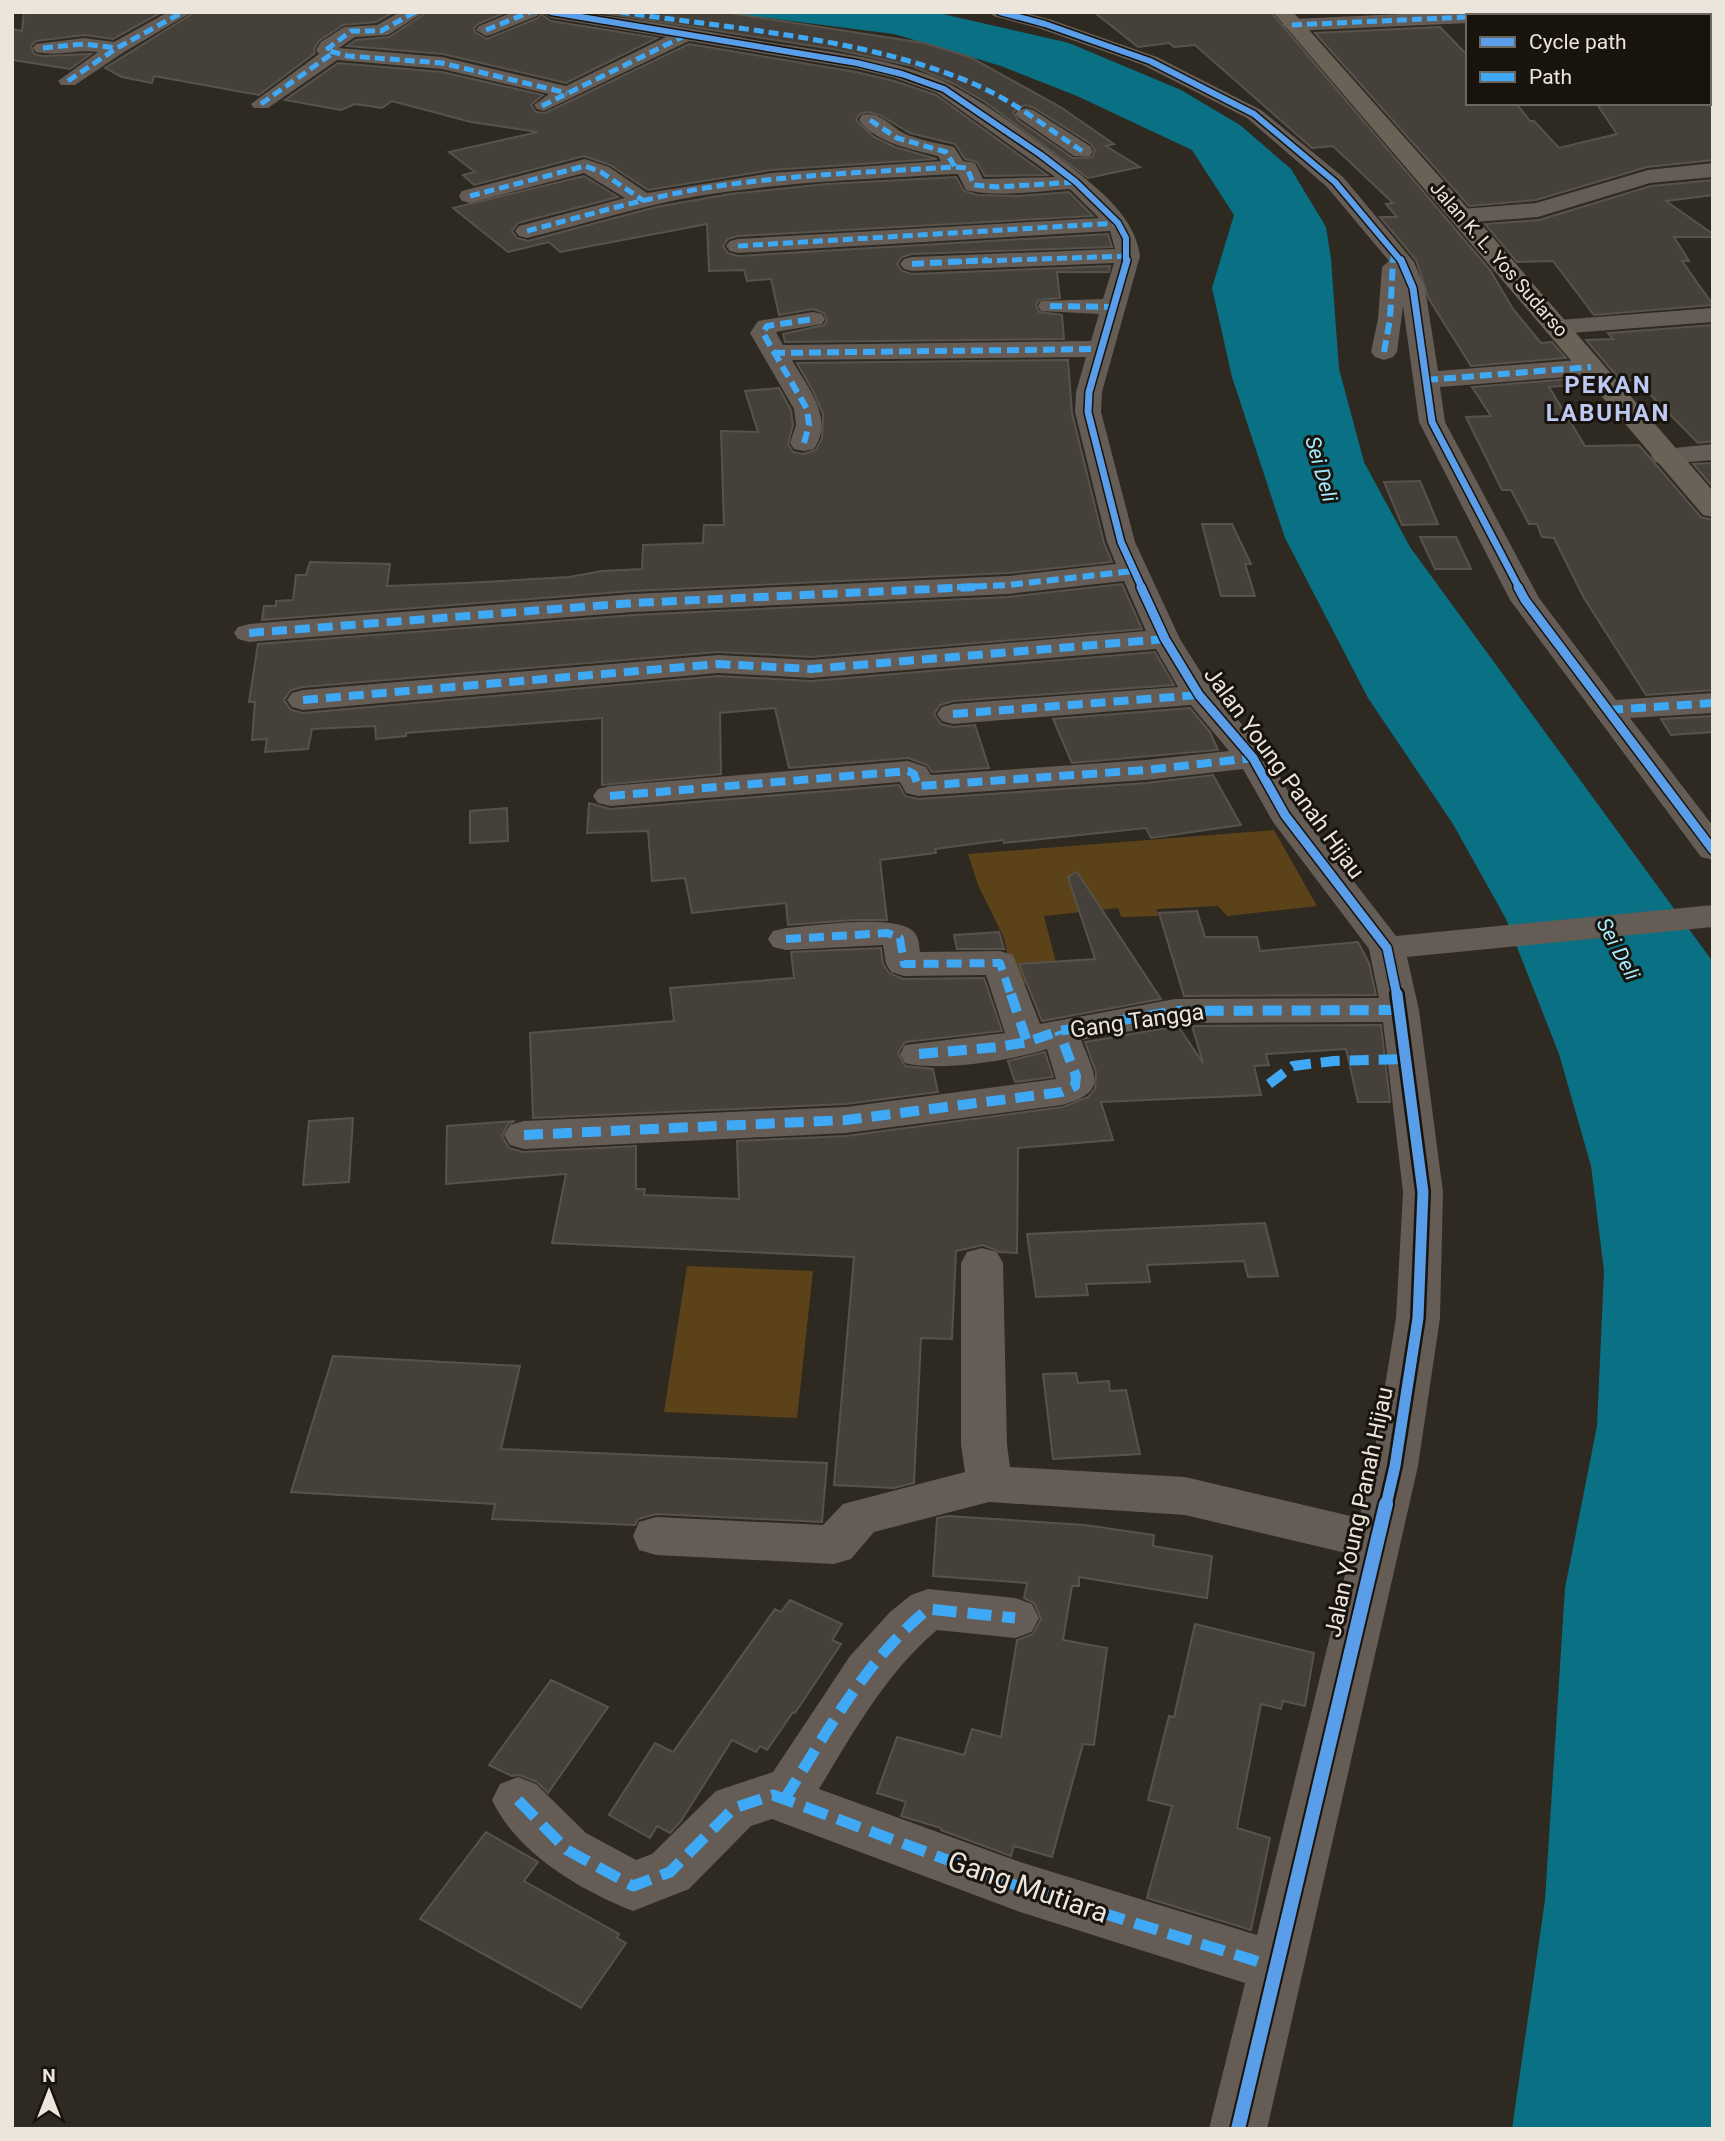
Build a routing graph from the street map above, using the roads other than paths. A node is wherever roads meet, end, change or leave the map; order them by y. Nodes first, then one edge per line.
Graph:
1 (183, 12) edge
2 (415, 12) edge
3 (530, 12) edge
4 (551, 12) edge
5 (620, 12) edge
6 (1000, 12) edge
7 (1651, 12) edge
8 (1674, 14) edge
9 (1287, 18) edge
10 (1466, 18) edge
11 (486, 30) dead end
12 (687, 35) junction
13 (117, 47) junction
14 (43, 48) dead end
15 (333, 53) junction
16 (68, 81) dead end
17 (567, 93) junction
18 (261, 104) dead end
19 (542, 106) dead end
20 (870, 120) dead end
21 (1079, 166) junction
22 (955, 167) junction
23 (1713, 170) edge
24 (470, 196) dead end
25 (644, 201) junction
26 (1462, 216) junction
27 (1118, 223) junction
28 (527, 231) dead end
29 (738, 246) dead end
30 (1394, 251) junction
31 (1128, 256) junction
32 (912, 264) dead end
33 (1050, 306) dead end
34 (1112, 307) junction
35 (1713, 315) edge
36 (813, 319) dead end
37 (1558, 327) junction
38 (1100, 349) junction
39 (1384, 352) dead end
40 (773, 353) junction
41 (1591, 367) junction
42 (1426, 380) junction
43 (804, 443) dead end
44 (1713, 452) edge
45 (1665, 456) junction
46 (1713, 509) edge
47 (1133, 571) junction
48 (249, 633) dead end
49 (1165, 639) junction
50 (1199, 695) junction
51 (303, 699) dead end
52 (1713, 703) edge
53 (1608, 710) junction
54 (953, 715) dead end
55 (1253, 758) junction
56 (610, 796) dead end
57 (1713, 850) edge
58 (1713, 916) edge
59 (786, 939) dead end
60 (1401, 946) junction
61 (1400, 1010) junction
62 (1043, 1037) junction
63 (919, 1054) dead end
64 (524, 1135) dead end
65 (982, 1263) dead end
66 (989, 1484) junction
67 (656, 1536) dead end
68 (1376, 1544) junction
69 (1015, 1618) dead end
70 (519, 1800) dead end
71 (784, 1800) junction
72 (1275, 1967) junction
73 (1238, 2129) edge

1 - 13 street
2 - 15 street
3 - 11 street
4 - 12 street
5 - 21 street
6 - 30 street
7 - 8 street
9 - 10 street
9 - 26 highway, Jalan K. L. Yos Sudarso
12 - 17 street
12 - 21 street
13 - 14 street
13 - 16 street
15 - 17 street
15 - 18 street
17 - 19 street
20 - 22 street
21 - 22 street
21 - 27 street
22 - 25 street
23 - 26 street
24 - 25 street
25 - 28 street
26 - 37 highway, Jalan K. L. Yos Sudarso
27 - 29 street
27 - 31 street
30 - 39 street
30 - 42 street
31 - 32 street
31 - 34 street, Jalan Young Panah Hijau
33 - 34 street
34 - 38 street, Jalan Young Panah Hijau
35 - 37 street
36 - 40 street
37 - 41 highway, Jalan K. L. Yos Sudarso
38 - 40 street
38 - 47 street, Jalan Young Panah Hijau
40 - 43 street
41 - 42 street
41 - 45 highway, Jalan K. L. Yos Sudarso
42 - 53 street
44 - 45 street
45 - 46 highway, Jalan K. L. Yos Sudarso
47 - 48 street
47 - 49 street, Jalan Young Panah Hijau
49 - 50 street, Jalan Young Panah Hijau
49 - 51 street
50 - 54 street
50 - 55 street, Jalan Young Panah Hijau
52 - 53 street
53 - 57 street
55 - 56 street
55 - 60 street, Jalan Young Panah Hijau
58 - 60 street
59 - 62 street
60 - 61 street, Jalan Young Panah Hijau
61 - 62 street, Gang Tangga
61 - 68 street, Jalan Young Panah Hijau
62 - 63 street, Gang Tangga
62 - 64 street
65 - 66 street
66 - 67 street
66 - 68 street
68 - 72 street, Jalan Young Panah Hijau
69 - 71 street
70 - 71 street
71 - 72 street, Gang Mutiara
72 - 73 street, Jalan Young Panah Hijau

